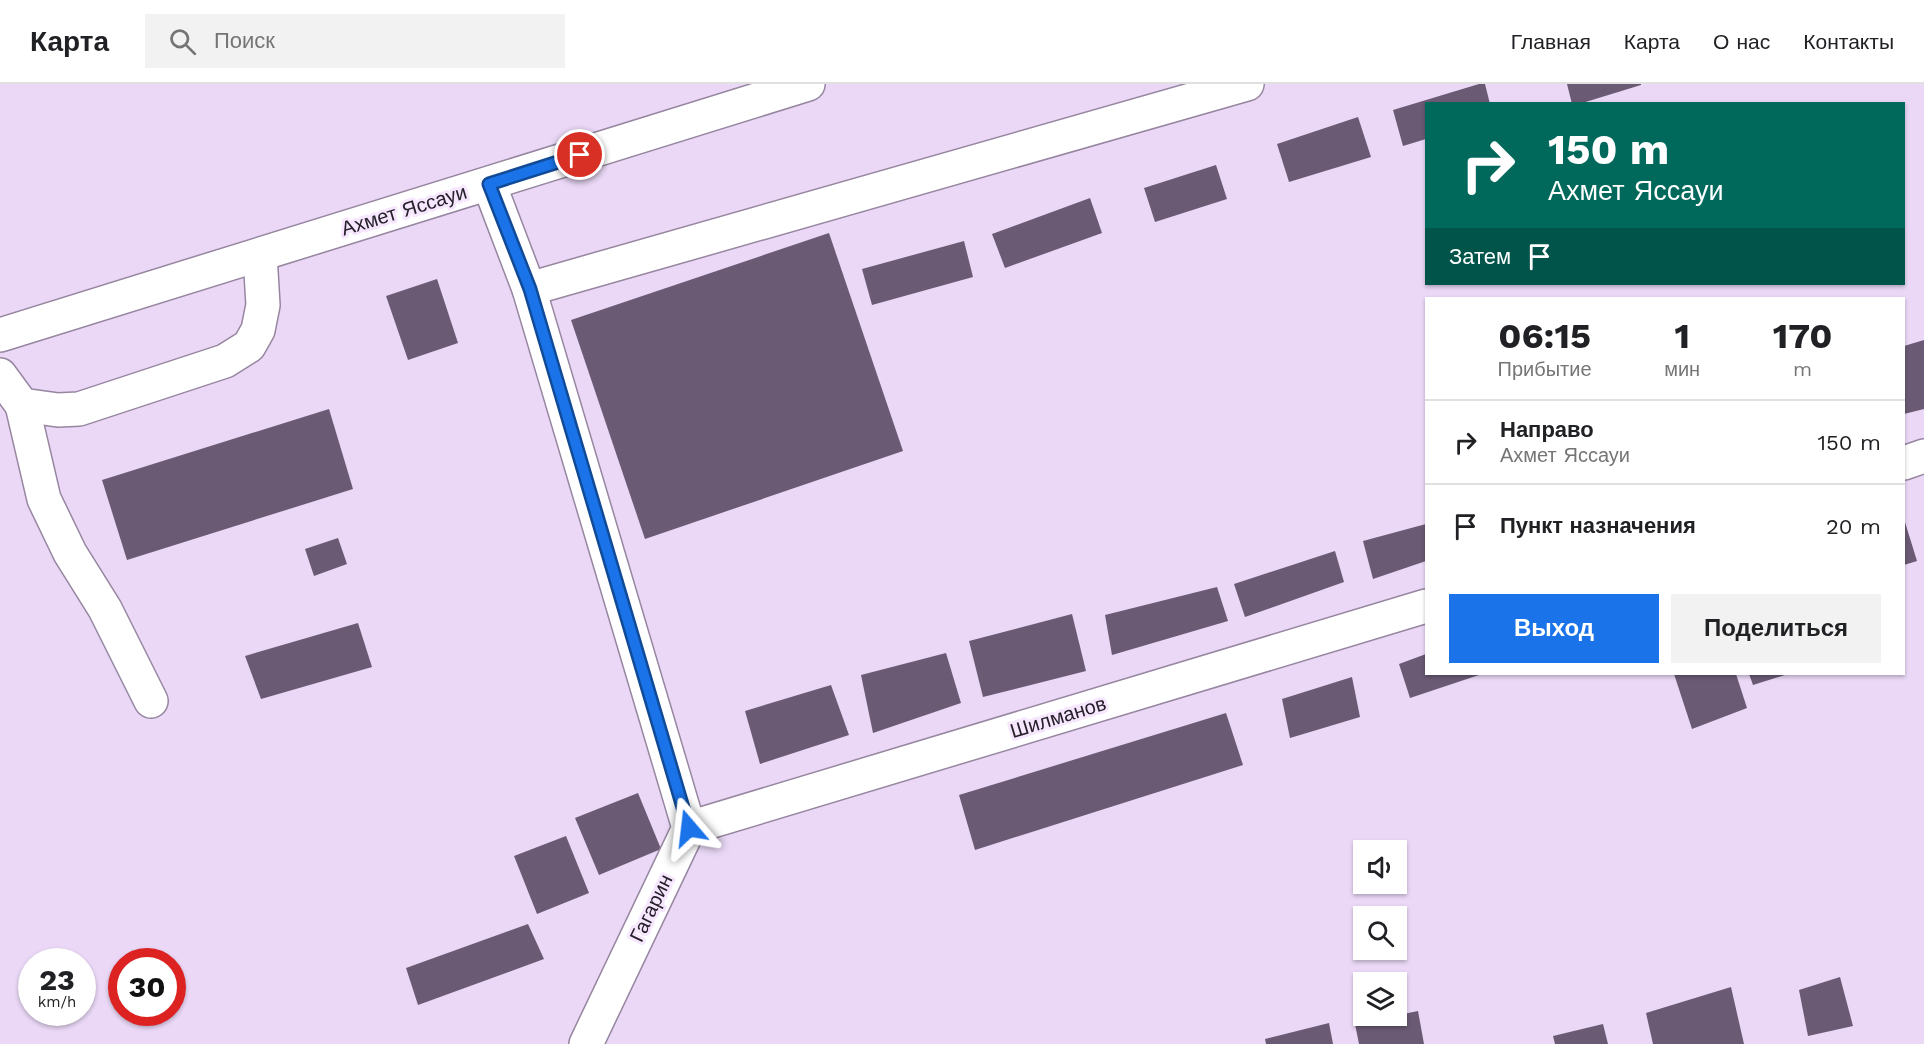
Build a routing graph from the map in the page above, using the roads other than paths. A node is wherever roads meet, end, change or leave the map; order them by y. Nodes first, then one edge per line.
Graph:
1 (808, 84) edge
2 (1247, 84) edge
3 (489, 184) junction
4 (260, 255) junction
5 (530, 289) junction
6 (0, 335) edge
7 (0, 375) edge
8 (22, 405) junction
9 (1924, 456) edge
10 (1905, 463) edge
11 (1425, 606) edge
12 (151, 700) dead end
13 (689, 828) junction
14 (586, 1044) edge

1 - 3 street, Ахмет Яссауи
2 - 5 street
3 - 4 street, Ахмет Яссауи
3 - 5 street
4 - 6 street, Ахмет Яссауи
4 - 8 street
5 - 13 street
7 - 8 street
8 - 12 street
9 - 10 street
11 - 13 street, Шилманов
13 - 14 street, Гагарин

